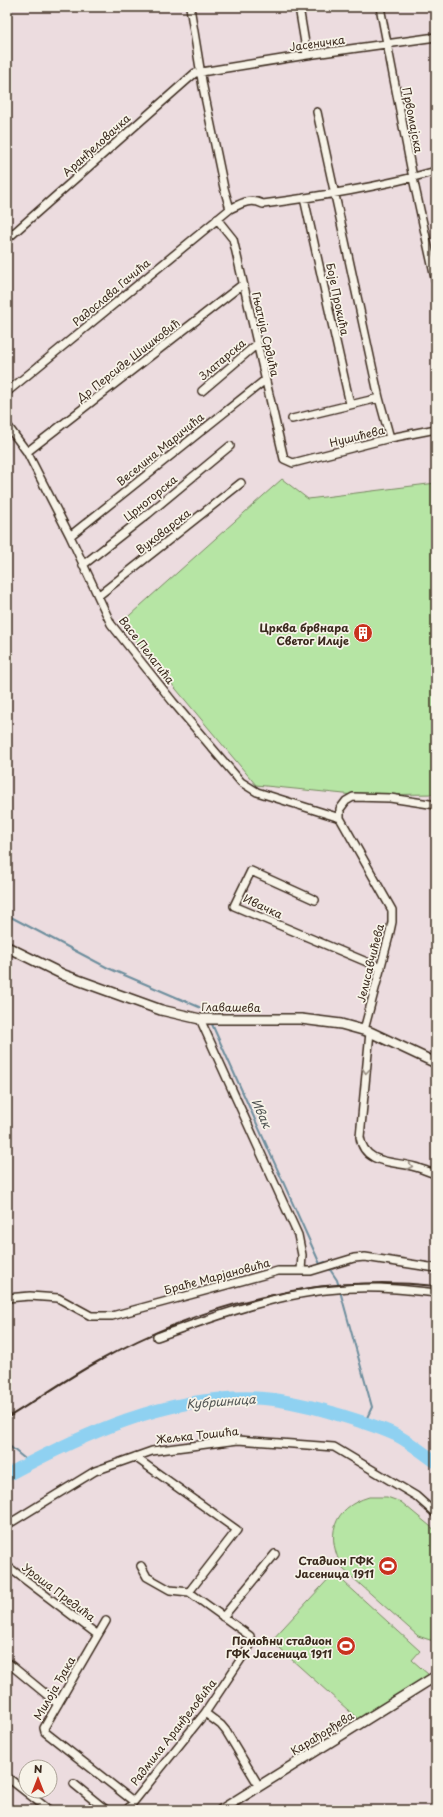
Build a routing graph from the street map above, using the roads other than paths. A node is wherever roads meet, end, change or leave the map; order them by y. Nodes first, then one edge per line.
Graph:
1 (190, 7) edge
2 (298, 7) edge
3 (380, 7) edge
4 (436, 37) edge
5 (387, 44) junction
6 (307, 55) junction
7 (202, 71) junction
8 (317, 112) dead end
9 (436, 171) edge
10 (413, 178) junction
11 (334, 194) junction
12 (304, 198) junction
13 (230, 209) junction
14 (217, 219) junction
15 (7, 239) edge
16 (436, 283) edge
17 (243, 284) junction
18 (256, 345) junction
19 (264, 380) junction
20 (202, 391) dead end
21 (7, 392) edge
22 (379, 398) junction
23 (350, 404) junction
24 (292, 419) dead end
25 (7, 425) edge
26 (436, 429) edge
27 (390, 438) junction
28 (230, 446) dead end
29 (27, 452) junction
30 (284, 459) joint
31 (241, 483) dead end
32 (70, 536) junction
33 (83, 565) junction
34 (98, 596) junction
35 (436, 806) edge
36 (340, 818) junction
37 (315, 900) dead end
38 (7, 947) edge
39 (381, 968) junction
40 (203, 1019) junction
41 (367, 1031) junction
42 (436, 1063) edge
43 (436, 1174) edge
44 (436, 1268) edge
45 (301, 1271) junction
46 (436, 1292) edge
47 (7, 1298) edge
48 (157, 1337) dead end
49 (135, 1457) junction
50 (436, 1514) edge
51 (7, 1525) edge
52 (275, 1554) dead end
53 (7, 1566) edge
54 (141, 1566) dead end
55 (189, 1592) junction
56 (223, 1617) junction
57 (106, 1622) dead end
58 (98, 1635) junction
59 (7, 1662) edge
60 (436, 1676) edge
61 (58, 1704) junction
62 (205, 1713) junction
63 (7, 1777) edge
64 (74, 1784) dead end
65 (259, 1786) junction
66 (134, 1801) junction
67 (49, 1810) edge
68 (106, 1810) edge
69 (127, 1810) edge
70 (220, 1810) edge

1 - 7 street
2 - 6 street
3 - 5 street, Првомајска
4 - 5 street, Јасеничка
5 - 6 street, Јасеничка
5 - 10 street, Првомајска
6 - 7 street, Јасеничка
7 - 13 street
7 - 15 street, Аранђеловачка
8 - 11 street, Боје Прокића
9 - 10 street
10 - 11 street
10 - 16 street, Првомајска
11 - 12 street
11 - 22 street, Боје Прокића
12 - 13 street
12 - 23 street, Боје Прокића
13 - 14 street, Радослава Гачића
14 - 17 street, Гњатија Срдића
14 - 21 street, Радослава Гачића
17 - 18 street, Гњатија Срдића
17 - 29 street, Др Персиде Шишковић
18 - 19 street, Гњатија Срдића
18 - 20 street, Златарска
19 - 30 street, Гњатија Срдића
19 - 32 street, Веселина Маричића
22 - 23 street
22 - 27 street, Боје Прокића
23 - 24 street
25 - 29 street, Васе Пелагића
26 - 27 street, Нушићева
27 - 30 street, Нушићева
28 - 33 street, Црногорска
29 - 32 street, Васе Пелагића
31 - 34 street, Вуковарска
32 - 33 street, Васе Пелагића
33 - 34 street, Васе Пелагића
34 - 36 street, Васе Пелагића
35 - 36 street
36 - 39 street, Јелисавчићева
37 - 39 street, Ивачка
38 - 40 main road, Главашева
39 - 41 street, Јелисавчићева
40 - 41 main road, Главашева
40 - 45 street
41 - 42 main road, Главашева
41 -> 43 street, Јелисавчићева
44 - 45 street, Браће Марјановића
45 - 47 street, Браће Марјановића
46 - 48 street
49 - 50 street, Жељка Тошића
49 - 51 street, Жељка Тошића
49 - 55 street
52 - 56 street
53 - 58 street, Уроша Предића
54 - 55 street, Радмила Аранђеловића
55 - 56 street, Радмила Аранђеловића
56 - 62 street, Радмила Аранђеловића
57 - 58 street, Милоја Ђака
58 - 61 street, Милоја Ђака
59 - 61 street
60 - 65 main road, Карађорђева
61 - 66 street, Милоја Ђака
62 - 65 street
62 - 66 street, Радмила Аранђеловића
63 - 67 street
64 - 68 street
65 - 70 main road, Карађорђева
66 - 69 street, Радмила Аранђеловића

